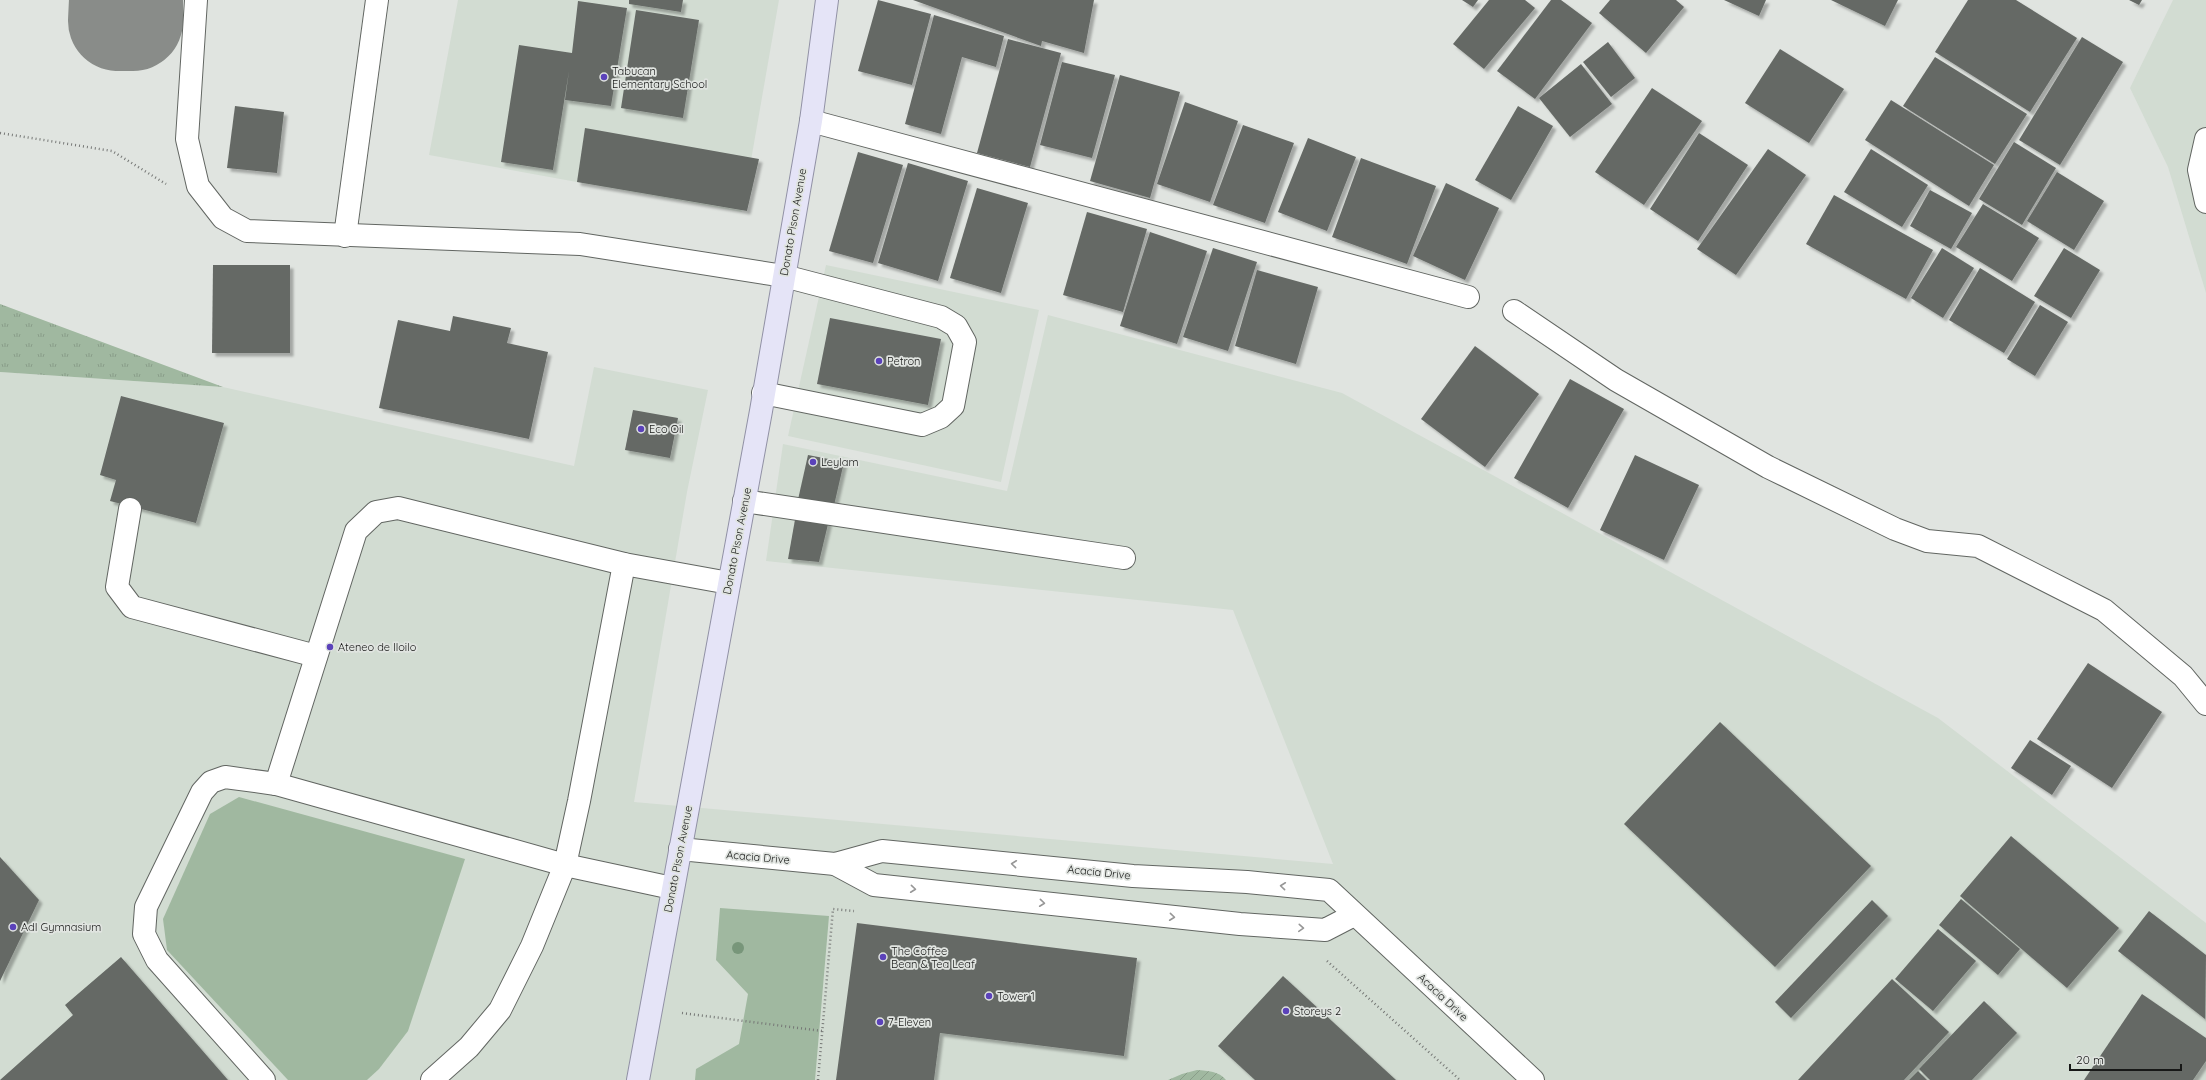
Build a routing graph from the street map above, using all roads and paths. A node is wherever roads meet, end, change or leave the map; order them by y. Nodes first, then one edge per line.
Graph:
1 (196, 0) edge
2 (377, 0) edge
3 (827, 0) edge
4 (811, 121) junction
5 (0, 133) edge
6 (2206, 139) edge
7 (170, 187) dead end
8 (2206, 202) edge
9 (345, 236) junction
10 (784, 276) junction
11 (1468, 297) dead end
12 (1514, 311) dead end
13 (763, 393) junction
14 (744, 501) junction
15 (130, 509) dead end
16 (1124, 558) dead end
17 (624, 564) junction
18 (729, 583) junction
19 (316, 656) junction
20 (2206, 704) edge
21 (276, 784) junction
22 (680, 850) junction
23 (565, 864) junction
24 (835, 864) junction
25 (672, 888) junction
26 (856, 911) dead end
27 (1354, 915) junction
28 (1324, 958) dead end
29 (651, 1008) junction
30 (822, 1031) junction
31 (264, 1080) edge
32 (432, 1080) edge
33 (638, 1080) edge
34 (818, 1080) edge
35 (1460, 1080) edge
36 (1533, 1080) edge

1 - 9 street
2 - 9 street
3 - 4 main road, Donato Pison Avenue
4 - 10 main road, Donato Pison Avenue
4 - 11 street
5 - 7 path
6 - 8 street
9 - 10 street
10 - 13 main road, Donato Pison Avenue
10 - 13 street
12 - 20 street
13 - 14 main road, Donato Pison Avenue
14 - 16 street
14 - 18 main road, Donato Pison Avenue
15 - 19 street
17 - 18 street
17 - 19 street
17 - 23 street
18 - 22 main road, Donato Pison Avenue
19 - 21 street
21 - 23 street
21 - 31 street
22 - 24 street, Acacia Drive
22 - 25 main road, Donato Pison Avenue
23 - 25 street
23 - 32 street
24 -> 27 street, Acacia Drive
27 -> 24 street, Acacia Drive
25 - 29 main road, Donato Pison Avenue
26 - 30 path
27 - 36 street, Acacia Drive
28 - 35 path
29 - 30 path
29 - 33 main road, Donato Pison Avenue
30 - 34 path

